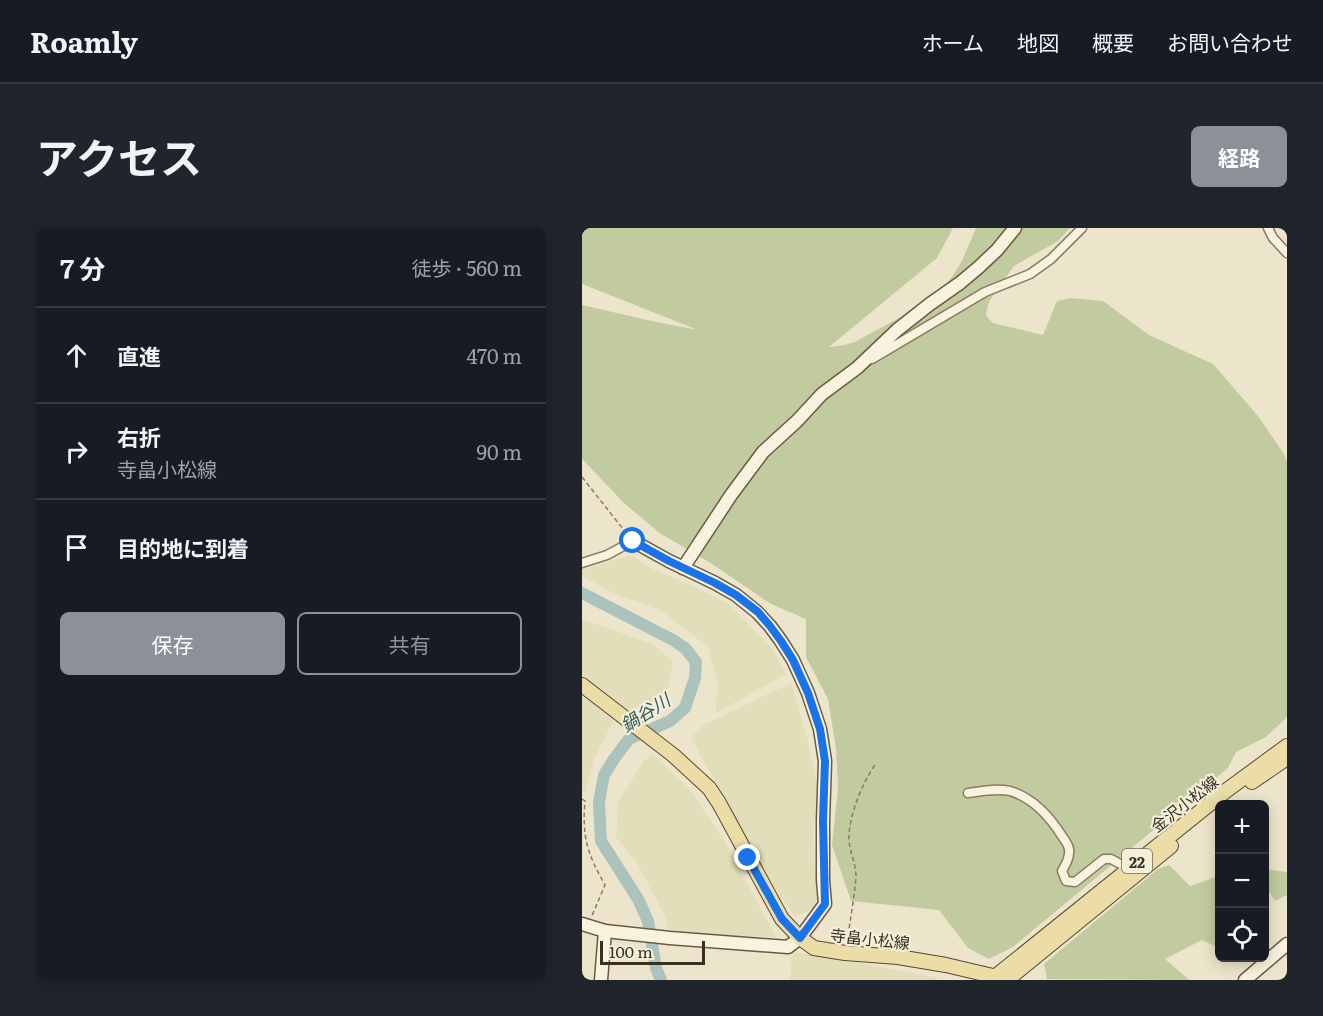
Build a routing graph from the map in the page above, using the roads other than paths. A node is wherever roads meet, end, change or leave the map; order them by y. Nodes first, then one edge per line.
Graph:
1 (1015, 228) edge
2 (1082, 228) edge
3 (1268, 228) edge
4 (1287, 253) edge
5 (856, 368) junction
6 (633, 541) joint
7 (582, 563) edge
8 (683, 568) junction
9 (582, 685) edge
10 (1287, 746) edge
11 (1287, 758) edge
12 (968, 793) dead end
13 (1229, 800) edge
14 (1215, 812) edge
15 (1128, 868) junction
16 (584, 927) edge
17 (605, 932) junction
18 (800, 938) junction
19 (1287, 944) edge
20 (997, 978) edge
21 (601, 980) edge
22 (1245, 980) edge

1 - 5 street
2 - 5 street
3 - 4 street
5 - 8 street
6 - 7 street
6 - 8 street
8 - 18 street
9 - 18 main road, 寺畠小松線
10 - 15 main road, 金沢小松線 / 22
11 - 13 main road, 金沢小松線
12 - 15 street
14 - 20 main road, 金沢小松線 / 22
15 - 20 main road, 金沢小松線 / 22
16 - 17 street
17 - 18 street
17 - 21 street
18 - 20 main road, 寺畠小松線
19 - 22 street

